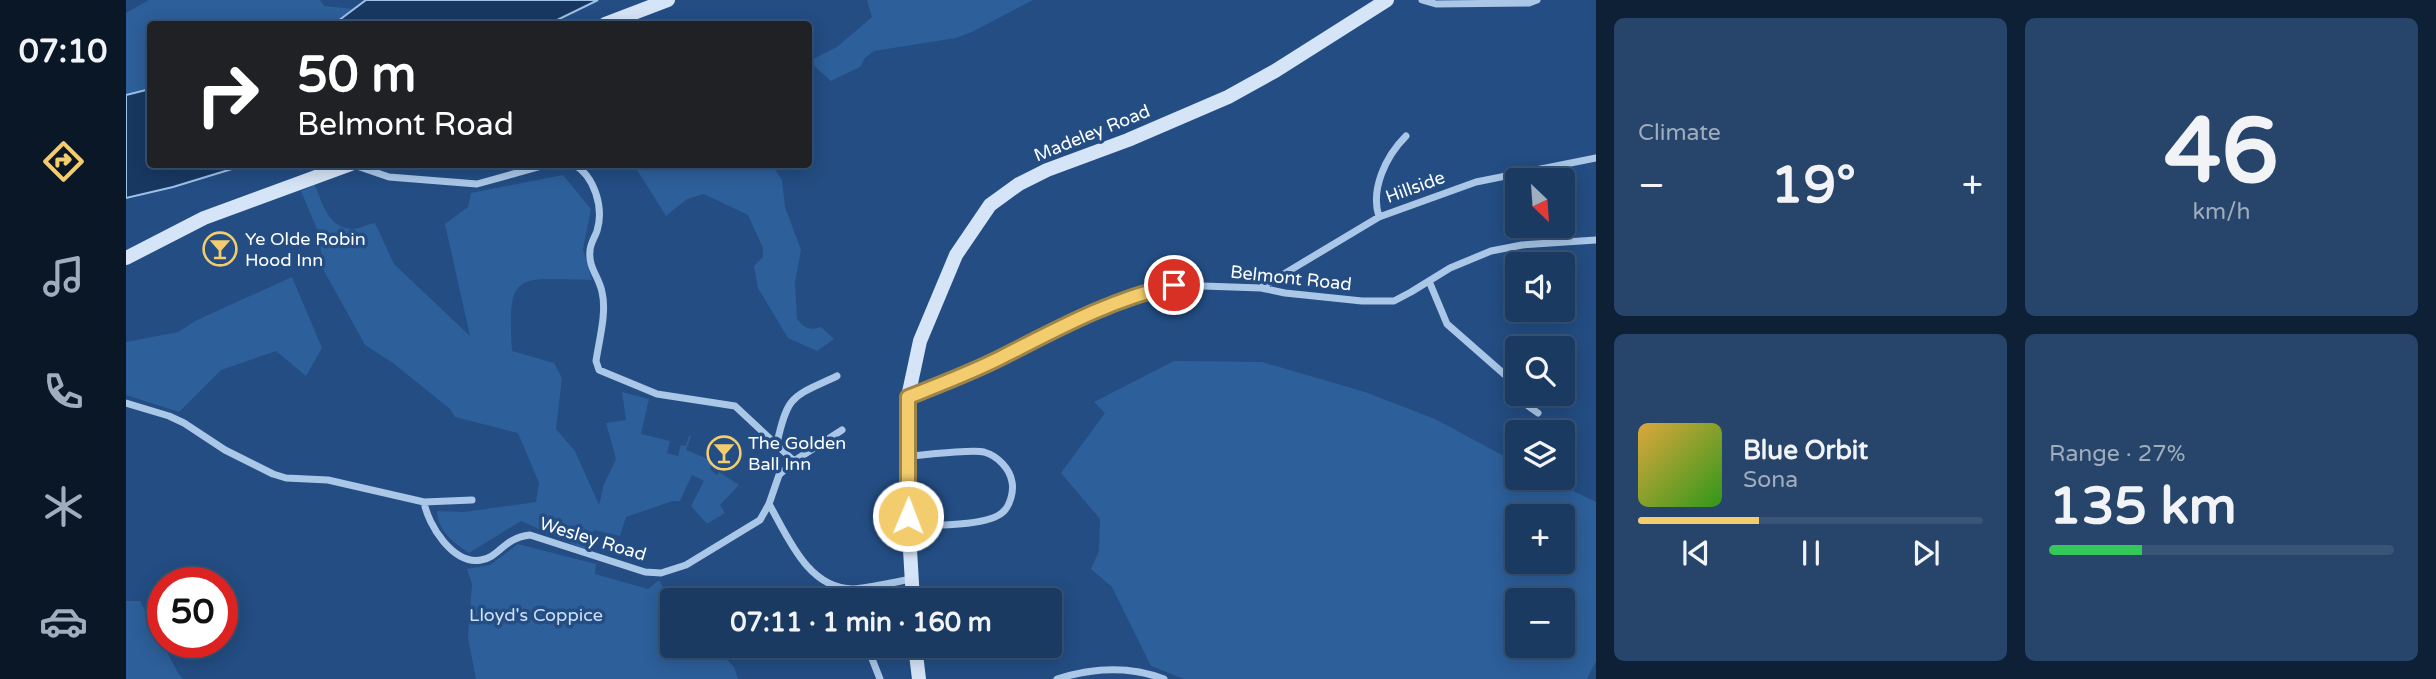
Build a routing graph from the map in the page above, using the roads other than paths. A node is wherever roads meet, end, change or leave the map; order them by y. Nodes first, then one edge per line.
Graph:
1 (668, 0) edge
2 (1387, 0) edge
3 (1422, 0) edge
4 (1537, 0) edge
5 (613, 21) edge
6 (1406, 136) dead end
7 (1596, 158) edge
8 (340, 168) edge
9 (363, 168) edge
10 (535, 168) edge
11 (577, 168) edge
12 (1379, 217) junction
13 (1596, 240) edge
14 (126, 258) edge
15 (1429, 281) junction
16 (1261, 288) junction
17 (1505, 375) edge
18 (837, 376) dead end
19 (908, 397) junction
20 (126, 403) edge
21 (1528, 406) edge
22 (1538, 413) dead end
23 (842, 430) dead end
24 (777, 443) junction
25 (909, 456) junction
26 (794, 461) junction
27 (472, 500) dead end
28 (424, 502) junction
29 (769, 505) junction
30 (909, 526) junction
31 (913, 578) junction
32 (847, 588) edge
33 (858, 588) edge
34 (913, 588) edge
35 (872, 658) edge
36 (916, 658) edge
37 (880, 679) edge
38 (919, 679) edge
39 (1057, 679) edge
40 (1164, 679) edge

1 - 5 main road
2 - 19 main road, Madeley Road
3 - 4 street
6 - 12 street
7 - 12 street, Hillside
8 - 14 main road
9 - 10 street
11 - 24 street
12 - 16 street, Hillside
13 - 15 street, Belmont Road
15 - 16 street, Belmont Road
15 - 17 street
16 - 19 street, Belmont Road
18 - 24 street
19 - 25 main road, Madeley Road
20 - 28 street
21 - 22 street
23 - 26 street, Wesley Road
24 - 26 street
25 - 30 main road, Madeley Road
25 - 30 street
26 - 29 street, Wesley Road
27 - 28 street
28 - 29 street, Wesley Road
29 - 32 street
30 - 31 main road, Madeley Road
31 - 33 street
31 - 34 main road, Madeley Road
35 - 37 street
36 - 38 main road
39 - 40 street

